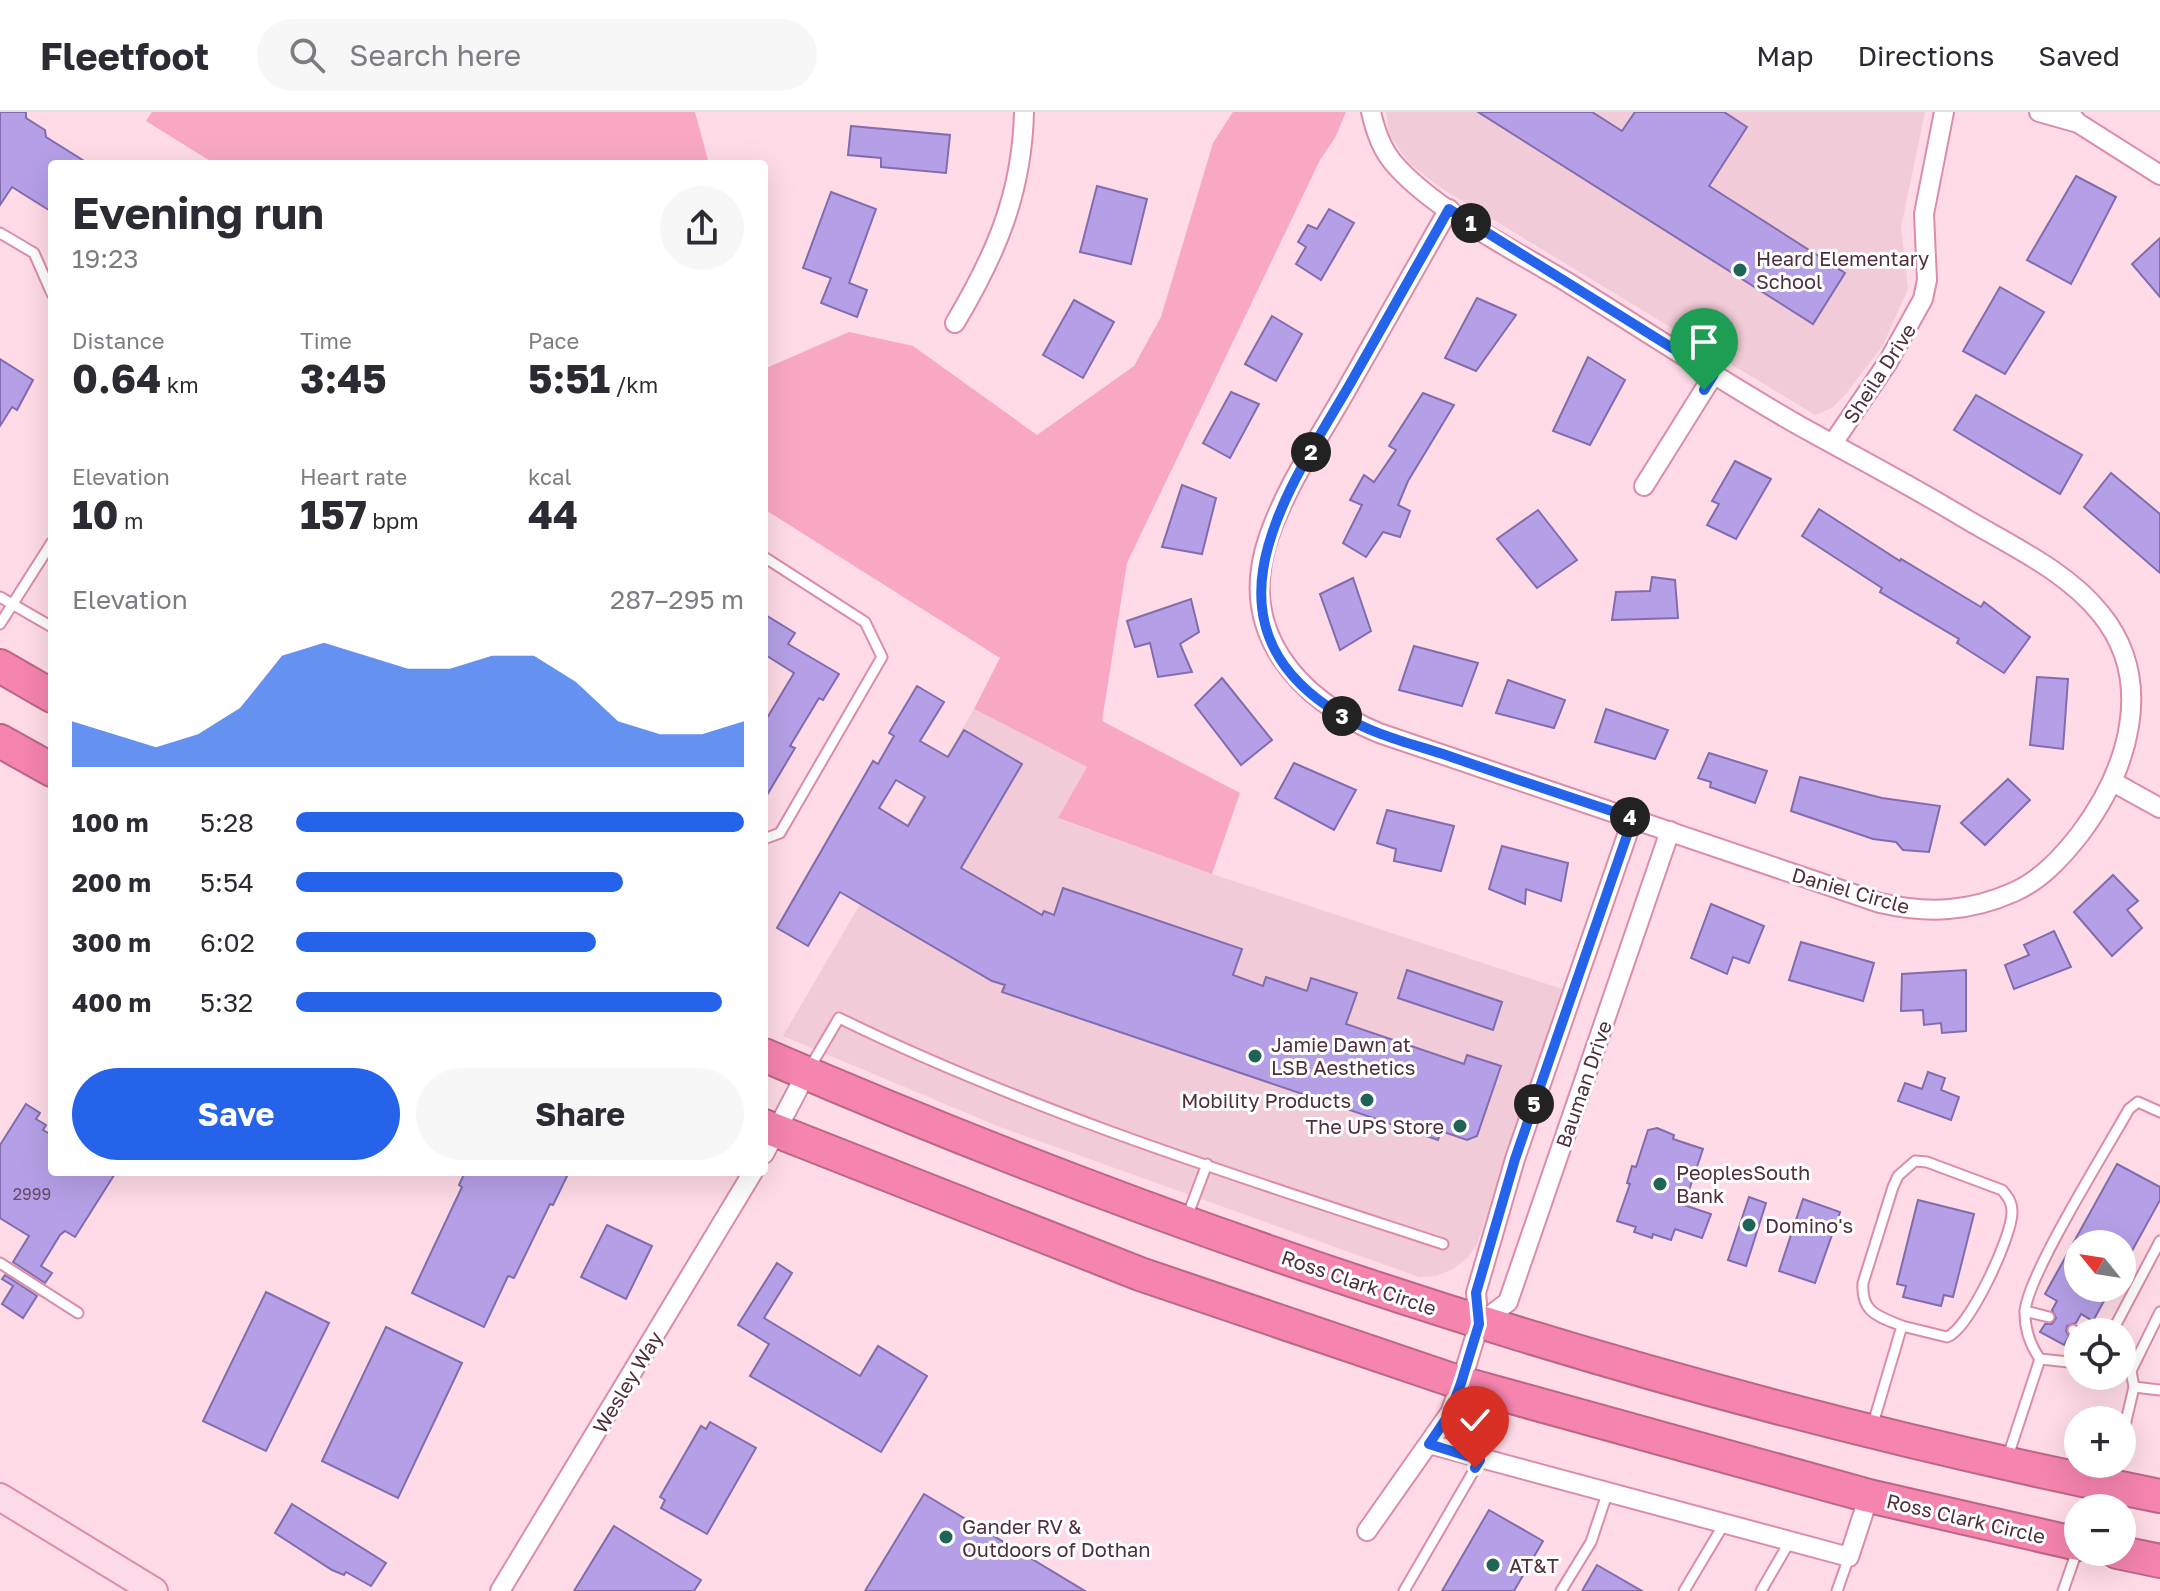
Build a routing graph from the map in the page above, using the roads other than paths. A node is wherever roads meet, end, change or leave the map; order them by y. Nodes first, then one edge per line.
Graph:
1 (1024, 112) edge
2 (1371, 112) edge
3 (1944, 112) edge
4 (2039, 112) edge
5 (2073, 118) edge
6 (2160, 175) edge
7 (1449, 209) junction
8 (0, 233) edge
9 (48, 285) edge
10 (955, 323) dead end
11 (1714, 374) junction
12 (1833, 443) junction
13 (1644, 486) dead end
14 (48, 548) edge
15 (768, 560) edge
16 (0, 597) edge
17 (12, 604) junction
18 (0, 624) edge
19 (48, 625) edge
20 (0, 666) edge
21 (48, 694) edge
22 (0, 741) edge
23 (48, 767) edge
24 (2113, 782) junction
25 (2160, 808) edge
26 (1633, 818) junction
27 (1670, 831) junction
28 (768, 838) edge
29 (768, 1057) edge
30 (806, 1074) junction
31 (2160, 1112) edge
32 (768, 1137) edge
33 (1207, 1164) junction
34 (751, 1176) edge
35 (1185, 1222) junction
36 (2160, 1241) edge
37 (1443, 1244) dead end
38 (0, 1263) edge
39 (2025, 1311) junction
40 (2160, 1312) edge
41 (78, 1313) dead end
42 (2049, 1317) dead end
43 (2119, 1318) edge
44 (1479, 1324) junction
45 (1902, 1326) junction
46 (2136, 1356) edge
47 (2040, 1359) junction
48 (2064, 1362) edge
49 (1461, 1383) junction
50 (2136, 1387) edge
51 (2160, 1390) edge
52 (1871, 1430) junction
53 (1429, 1444) junction
54 (1480, 1460) junction
55 (2006, 1463) junction
56 (1608, 1491) junction
57 (1869, 1496) junction
58 (2160, 1496) edge
59 (0, 1497) edge
60 (1724, 1524) junction
61 (1367, 1531) dead end
62 (1790, 1541) junction
63 (2064, 1543) edge
64 (2136, 1556) edge
65 (1849, 1557) junction
66 (2160, 1561) edge
67 (2071, 1566) edge
68 (154, 1591) edge
69 (500, 1591) edge
70 (1404, 1591) edge
71 (1561, 1591) edge
72 (1684, 1591) edge
73 (1761, 1591) edge
74 (1837, 1591) edge
75 (2063, 1591) edge

1 - 10 street
2 - 7 street
3 - 12 street, Sheila Drive
4 - 5 street
5 - 6 street
7 - 11 street, Daniel Circle
7 - 26 street, Daniel Circle
8 - 9 lane
11 - 12 street, Daniel Circle
11 - 13 street
12 - 24 street, Daniel Circle
14 - 17 lane
15 - 28 lane
16 - 17 lane
17 - 18 lane
17 - 19 lane
20 - 21 highway
22 - 23 highway
24 - 25 street
24 - 27 street, Daniel Circle
26 - 27 street, Daniel Circle
26 - 44 street, Bauman Drive
27 - 44 street, Bauman Drive
29 - 30 highway, Ross Clark Circle
30 - 32 street
30 - 33 lane
30 - 35 highway, Ross Clark Circle
31 - 39 lane
32 - 49 highway, Ross Clark Circle
33 - 35 lane
33 - 37 lane
34 - 69 street, Wesley Way
35 - 44 highway, Ross Clark Circle
36 - 43 lane
38 - 41 lane
39 - 42 lane
39 - 47 lane
40 - 46 lane
44 - 49 street, Bauman Drive
44 - 52 highway, Ross Clark Circle
45 - 45 lane
45 - 52 lane
47 - 48 lane
47 - 55 lane
49 - 53 street, Bauman Drive
49 - 57 highway, Ross Clark Circle
50 - 51 lane
52 - 55 highway, Ross Clark Circle
53 - 54 street
53 - 61 street, Bauman Drive
54 - 56 street
54 - 70 lane
55 - 58 highway, Ross Clark Circle
56 - 60 street
56 - 71 lane
57 - 63 highway, Ross Clark Circle
57 - 65 street
59 - 68 main road
60 - 62 street
60 - 72 lane
62 - 65 street
62 - 73 lane
64 - 66 highway
65 - 74 lane
67 - 75 lane

